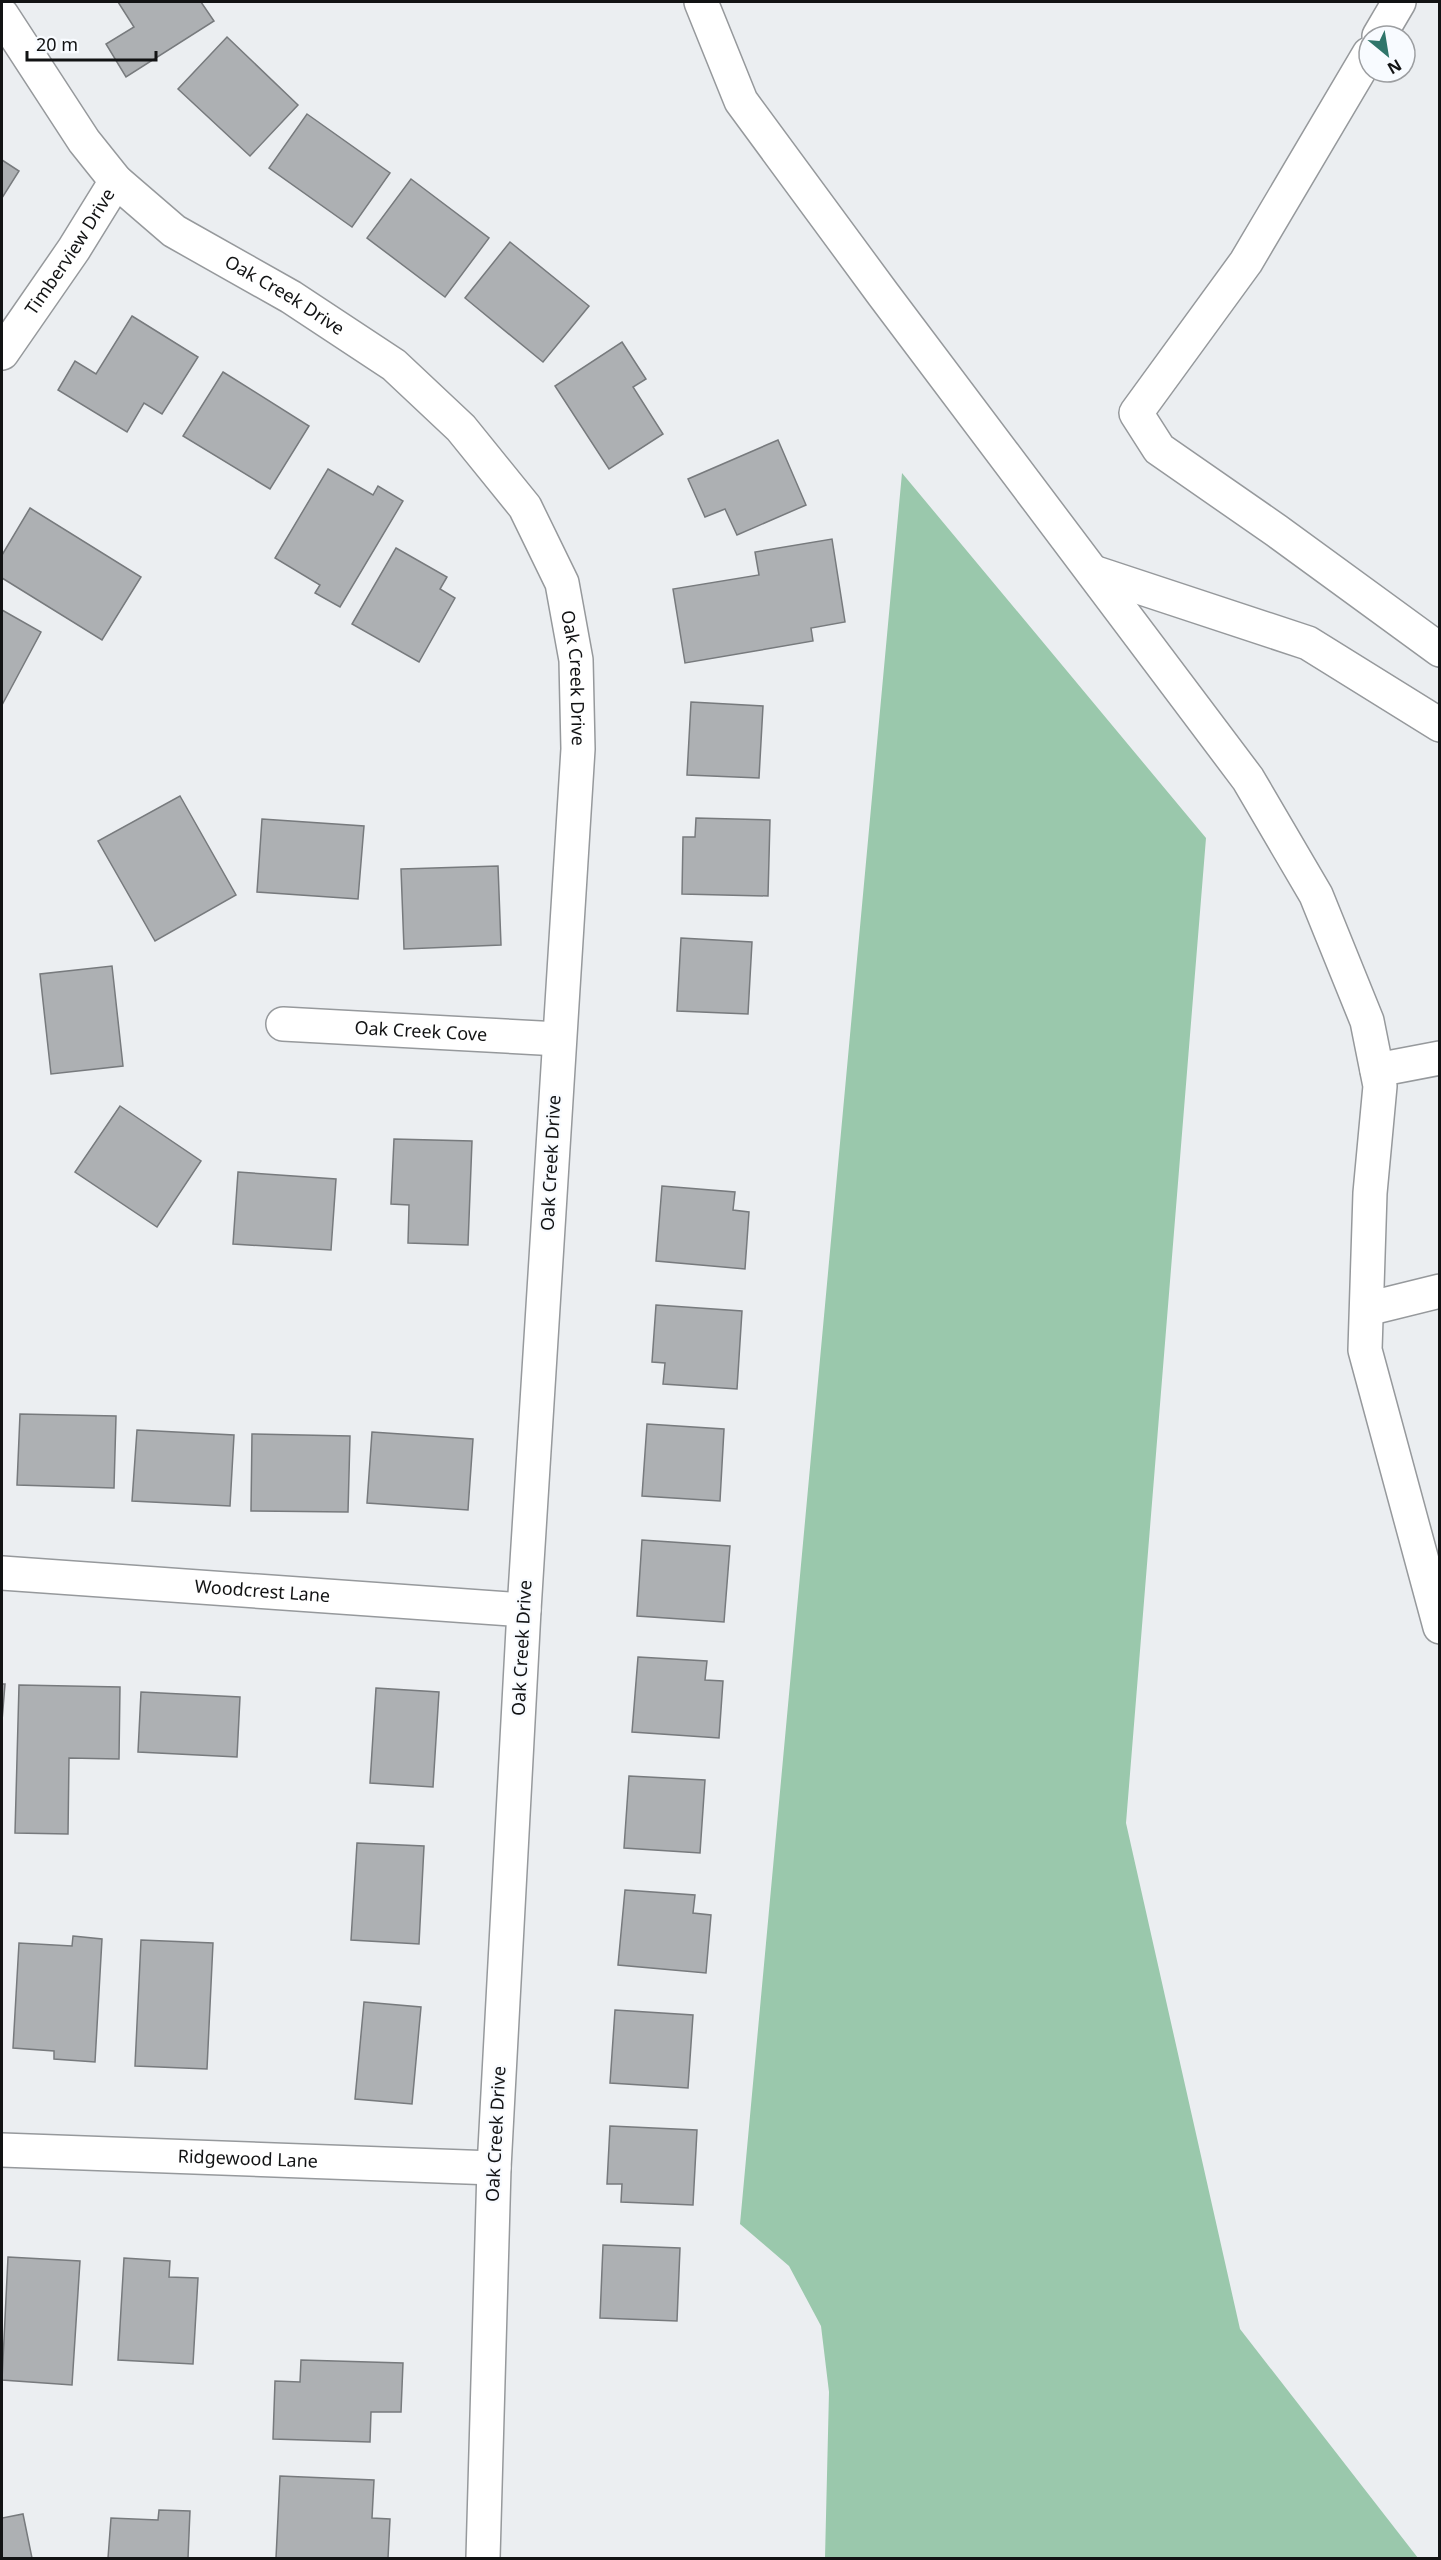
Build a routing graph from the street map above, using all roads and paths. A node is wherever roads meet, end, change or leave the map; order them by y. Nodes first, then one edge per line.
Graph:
1 (701, 2) edge
2 (1399, 2) edge
3 (2, 15) edge
4 (1386, 24) edge
5 (1357, 74) edge
6 (116, 181) junction
7 (2, 352) edge
8 (1093, 572) junction
9 (1440, 650) edge
10 (1440, 725) edge
11 (283, 1024) dead end
12 (559, 1039) junction
13 (1440, 1058) edge
14 (1377, 1070) junction
15 (1440, 1291) edge
16 (1366, 1309) junction
17 (2, 1572) edge
18 (524, 1610) junction
19 (1440, 1627) edge
20 (2, 2150) edge
21 (494, 2168) junction
22 (483, 2559) edge

1 - 8 street
2 - 4 street
3 - 6 street, Oak Creek Drive
5 - 9 street
6 - 7 street, Timberview Drive
6 - 12 street, Oak Creek Drive
8 - 10 street
8 - 14 street
11 - 12 street, Oak Creek Cove
12 - 18 street, Oak Creek Drive
13 - 14 street
14 - 16 street
15 - 16 street
16 - 19 street
17 - 18 street, Woodcrest Lane
18 - 21 street, Oak Creek Drive
20 - 21 street, Ridgewood Lane
21 - 22 street, Oak Creek Drive

